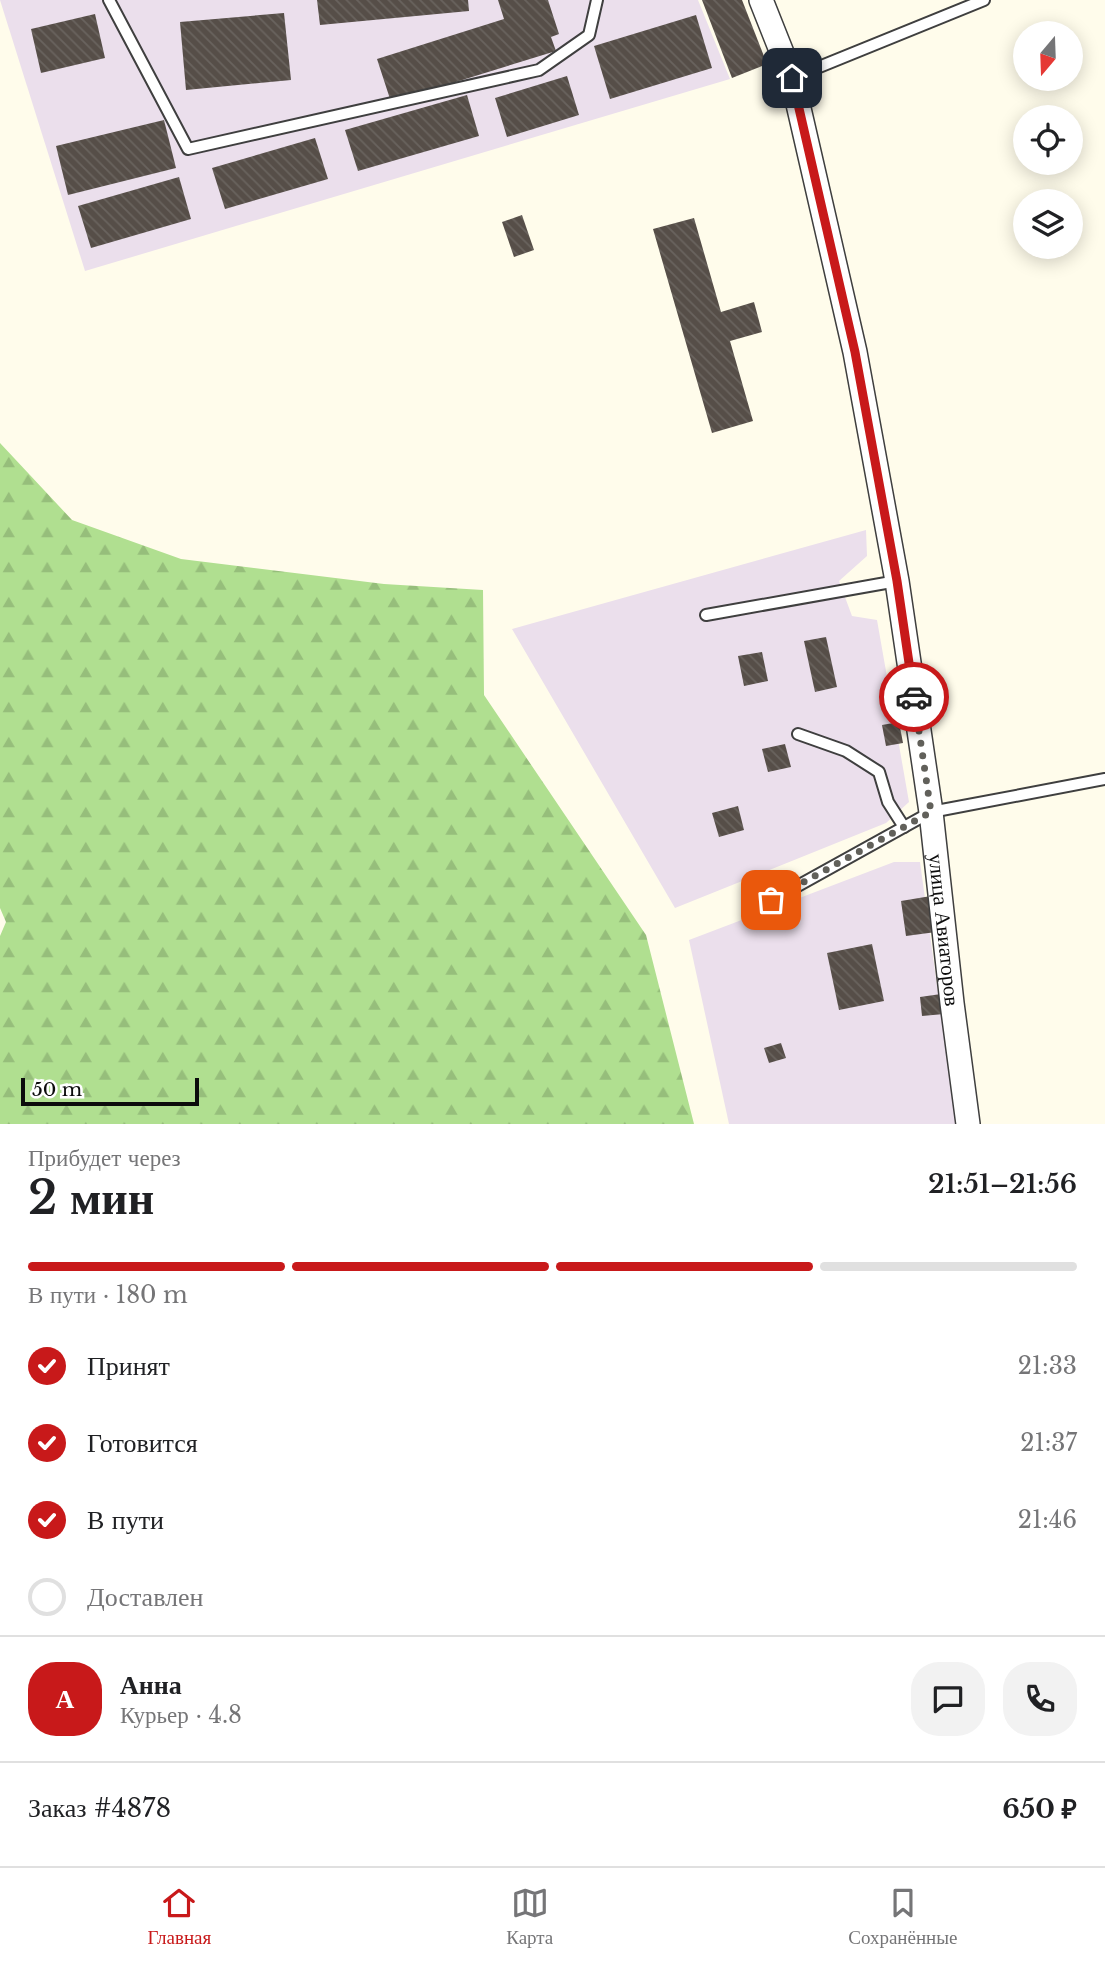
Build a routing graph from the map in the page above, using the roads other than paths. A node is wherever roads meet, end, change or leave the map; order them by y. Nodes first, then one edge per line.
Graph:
1 (109, 0) edge
2 (597, 0) edge
3 (761, 0) edge
4 (985, 0) edge
5 (792, 78) junction
6 (897, 581) junction
7 (706, 615) dead end
8 (798, 734) dead end
9 (1105, 779) edge
10 (931, 812) junction
11 (905, 827) junction
12 (749, 912) dead end
13 (968, 1124) edge

1 - 2 lane
3 - 5 street, улица Авиаторов
4 - 5 lane
5 - 6 street, улица Авиаторов
6 - 7 lane
6 - 10 street, улица Авиаторов
8 - 11 lane
9 - 10 lane
10 - 11 lane
10 - 13 street, улица Авиаторов
11 - 12 lane

